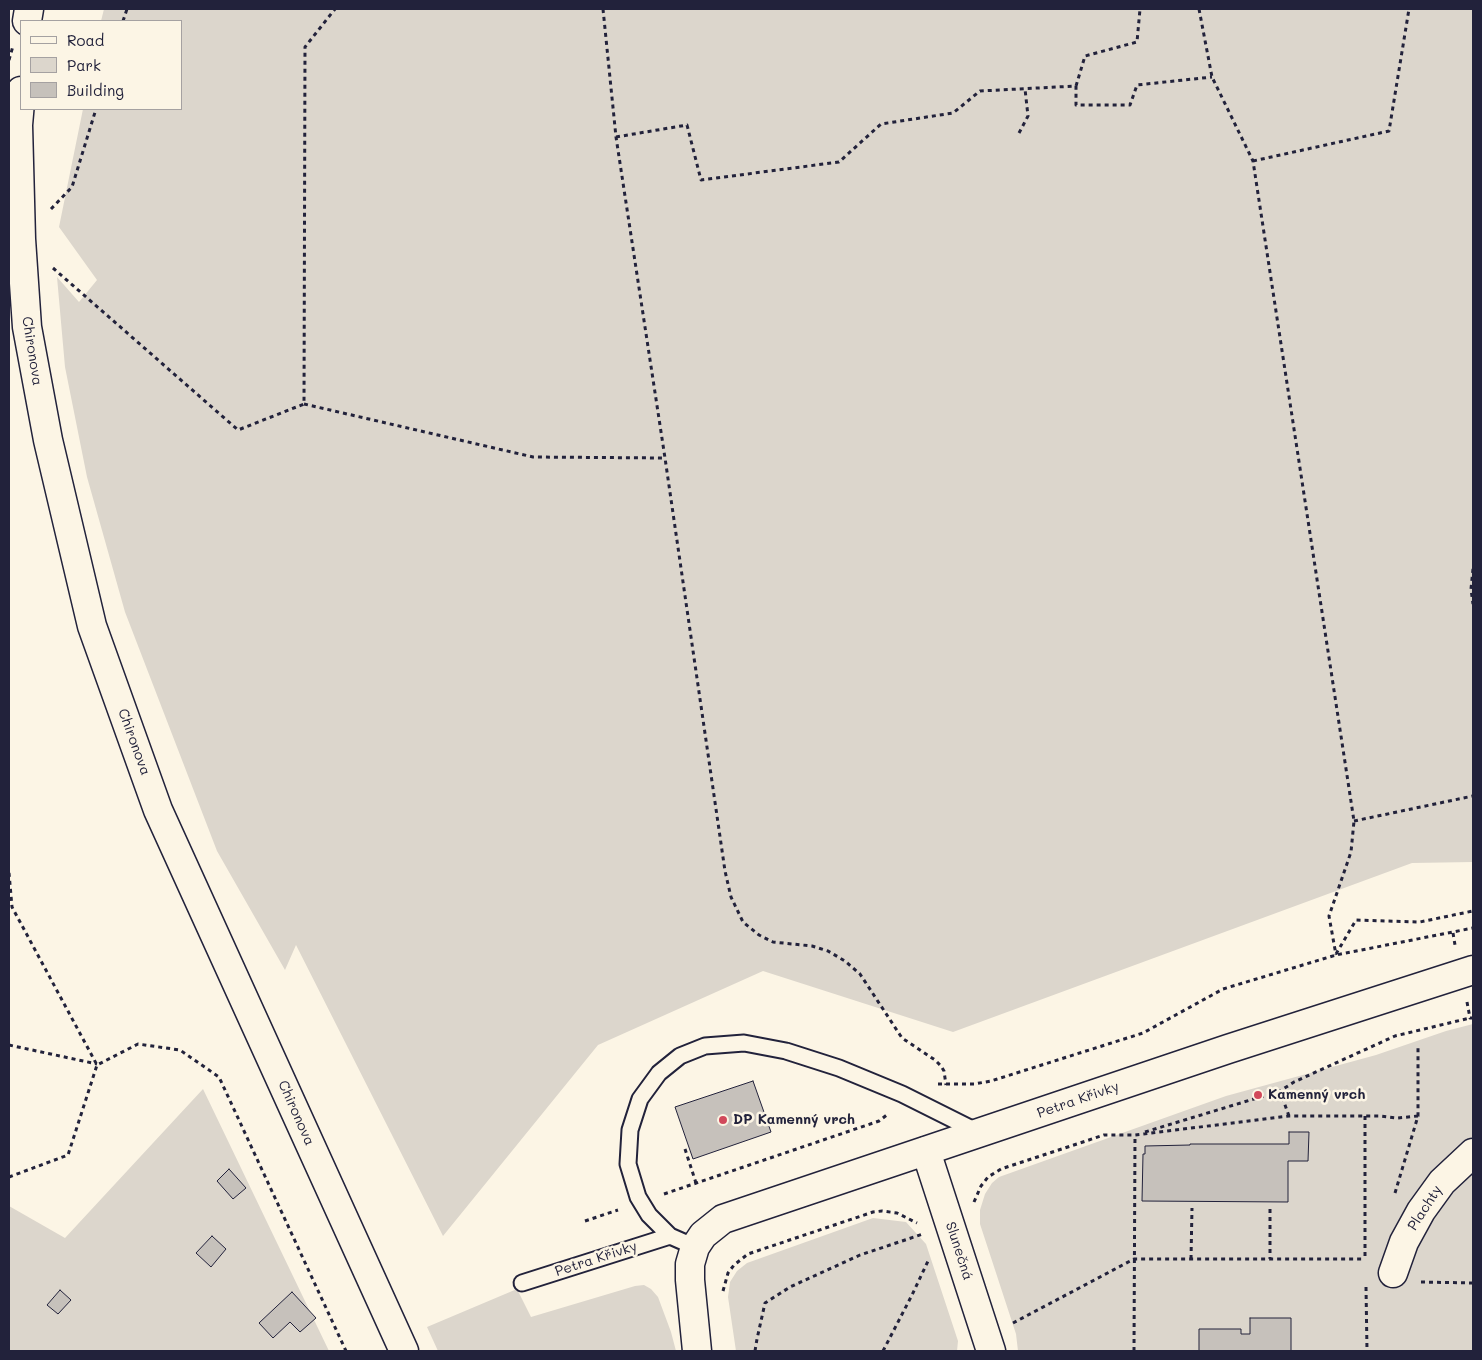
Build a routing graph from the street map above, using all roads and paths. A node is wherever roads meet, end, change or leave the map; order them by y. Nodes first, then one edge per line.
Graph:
1 (334, 9) edge
2 (602, 9) edge
3 (1140, 9) edge
4 (1199, 9) edge
5 (1409, 9) edge
6 (1212, 76) junction
7 (1076, 86) junction
8 (1025, 89) junction
9 (20, 102) edge
10 (96, 110) edge
11 (1019, 133) dead end
12 (616, 137) junction
13 (1253, 161) junction
14 (21, 240) junction
15 (304, 404) junction
16 (665, 458) junction
17 (1473, 569) edge
18 (1473, 604) edge
19 (1473, 796) edge
20 (1354, 822) junction
21 (9, 873) edge
22 (1473, 911) edge
23 (1473, 928) edge
24 (1336, 954) junction
25 (1473, 970) edge
26 (1470, 1018) dead end
27 (9, 1045) edge
28 (1418, 1045) dead end
29 (97, 1064) junction
30 (946, 1085) junction
31 (1280, 1091) junction
32 (909, 1098) junction
33 (1289, 1116) junction
34 (1365, 1116) junction
35 (1418, 1116) junction
36 (980, 1133) junction
37 (1135, 1135) junction
38 (685, 1149) dead end
39 (926, 1151) junction
40 (1473, 1153) edge
41 (9, 1177) edge
42 (696, 1183) junction
43 (1394, 1195) dead end
44 (618, 1202) dead end
45 (640, 1202) junction
46 (1192, 1208) dead end
47 (1270, 1209) dead end
48 (973, 1210) dead end
49 (586, 1221) dead end
50 (670, 1236) junction
51 (695, 1247) junction
52 (1370, 1253) dead end
53 (931, 1255) dead end
54 (1134, 1259) junction
55 (1191, 1259) junction
56 (1270, 1259) junction
57 (1365, 1259) junction
58 (1366, 1268) dead end
59 (1393, 1273) joint
60 (522, 1283) dead end
61 (1473, 1283) edge
62 (1366, 1287) dead end
63 (723, 1299) dead end
64 (1008, 1325) dead end
65 (346, 1351) edge
66 (404, 1351) edge
67 (697, 1351) edge
68 (756, 1351) edge
69 (883, 1351) edge
70 (991, 1351) edge
71 (1134, 1351) edge
72 (1366, 1351) edge

1 - 15 path
2 - 12 path
3 - 7 path
4 - 6 path
5 - 13 path
6 - 7 path
6 - 13 path
7 - 8 path
8 - 11 path
8 - 12 path
9 - 14 street, Chironova
10 - 14 path
12 - 16 path
13 - 20 path
14 - 15 path
14 - 66 street, Chironova
15 - 16 path
16 - 30 path
17 - 18 path
19 - 20 path
20 - 24 path
21 - 29 path
22 - 24 path
23 - 24 path
24 - 30 path
25 - 36 street, Petra Křivky
26 - 31 path
27 - 29 path
28 - 35 path
29 - 41 path
29 - 65 path
30 - 32 path
31 - 33 path
31 - 37 path
32 - 36 lane
32 - 42 path
32 - 45 lane
33 - 34 path
33 - 37 path
34 - 35 path
34 - 57 path
35 - 43 path
36 - 39 street, Petra Křivky
37 - 48 path
37 - 54 path
38 - 42 path
39 - 51 street, Petra Křivky
39 - 70 street, Slunečná
40 - 59 street, Plachty
42 - 45 path
44 - 49 path
45 - 50 lane
46 - 55 path
47 - 56 path
50 - 51 lane
50 - 60 lane, Petra Křivky
51 - 67 street
52 - 57 path
53 - 69 path
54 - 55 path
54 - 64 path
54 - 71 path
55 - 56 path
56 - 57 path
57 - 58 path
59 - 61 path
62 - 72 path
63 - 68 path

